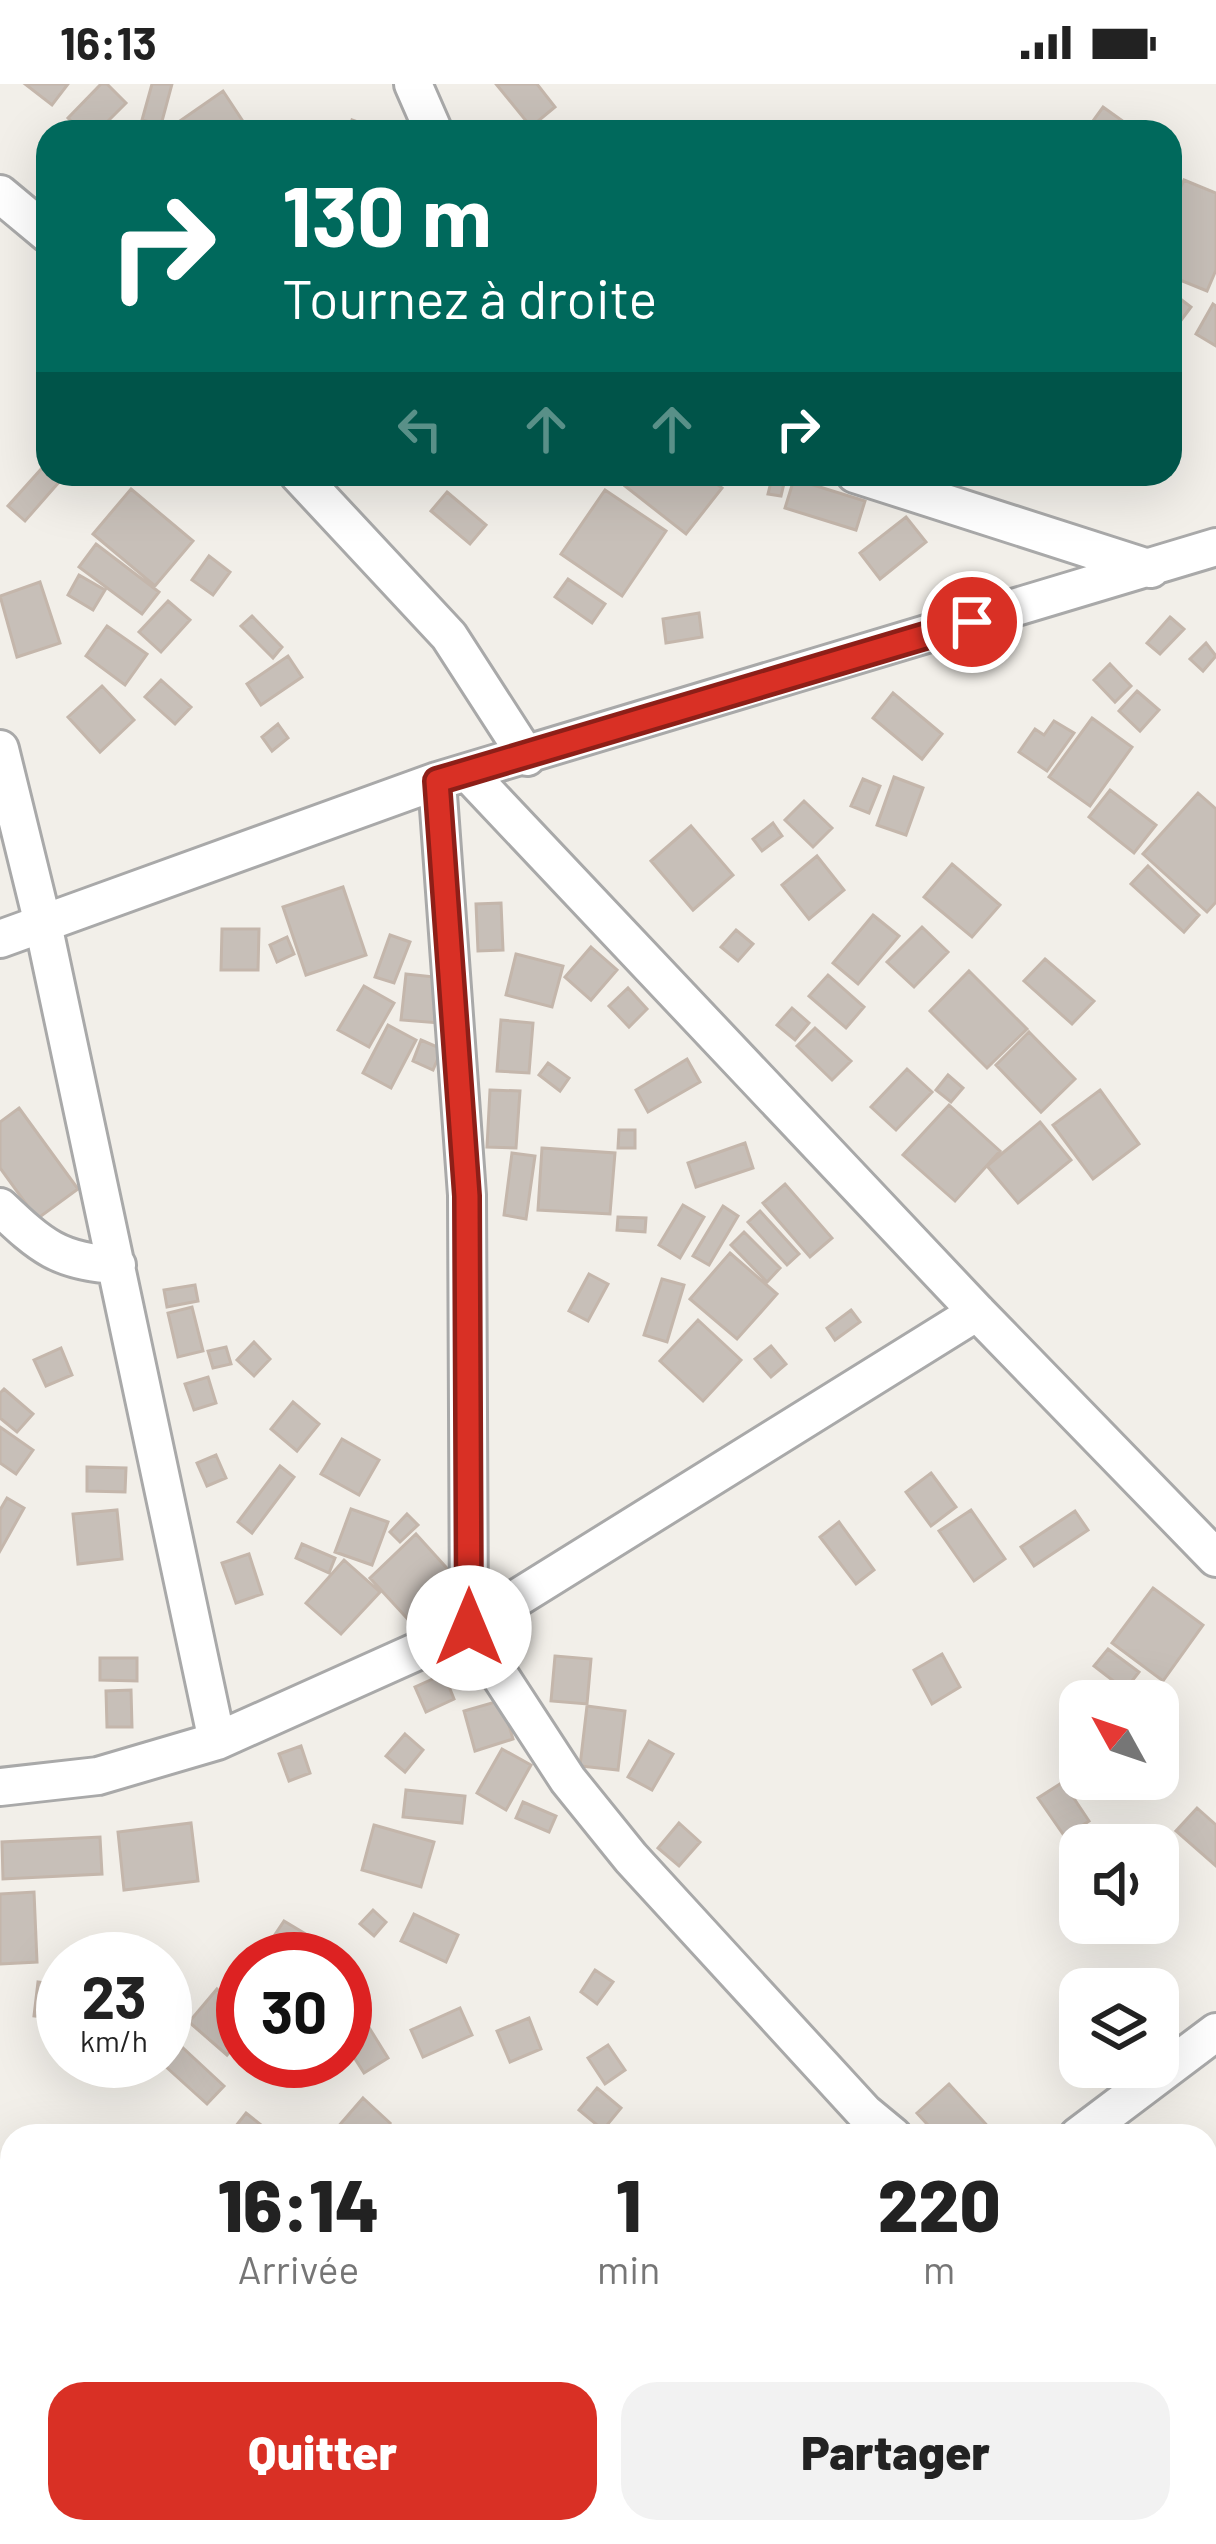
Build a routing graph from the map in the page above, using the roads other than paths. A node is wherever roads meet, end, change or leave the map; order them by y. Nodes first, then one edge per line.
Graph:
1 (413, 84) edge
2 (429, 120) edge
3 (0, 194) edge
4 (36, 224) edge
5 (309, 486) edge
6 (892, 486) edge
7 (1216, 548) edge
8 (1150, 569) junction
9 (0, 749) edge
10 (527, 757) junction
11 (453, 777) junction
12 (43, 923) junction
13 (0, 939) edge
14 (0, 1207) edge
15 (117, 1265) junction
16 (977, 1312) junction
17 (1216, 1558) edge
18 (469, 1628) junction
19 (217, 1741) junction
20 (0, 1787) edge
21 (1216, 2032) edge
22 (879, 2124) edge
23 (1094, 2124) edge

1 - 2 street
3 - 4 street
5 - 10 street
6 - 8 street
7 - 8 street
8 - 10 street
9 - 12 street
10 - 11 street
11 - 12 street
11 - 16 street
11 - 18 street
12 - 13 street
12 - 15 street
14 - 15 street
15 - 19 street
16 - 17 street
16 - 18 street
18 - 19 street
18 - 22 street
19 - 20 street
21 - 23 street

